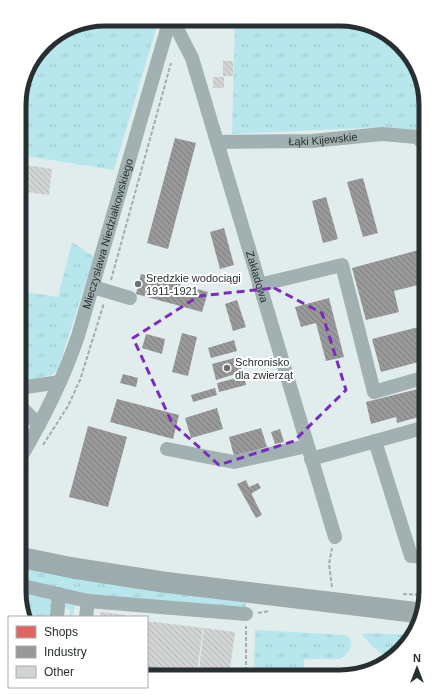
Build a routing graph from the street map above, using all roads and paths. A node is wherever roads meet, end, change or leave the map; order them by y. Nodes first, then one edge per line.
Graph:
1 (169, 26) edge
2 (175, 26) edge
3 (419, 140) edge
4 (217, 142) junction
5 (259, 285) junction
6 (93, 287) junction
7 (130, 298) dead end
8 (419, 379) edge
9 (60, 382) junction
10 (26, 387) edge
11 (26, 412) edge
12 (39, 425) junction
13 (419, 429) edge
14 (375, 441) junction
15 (30, 442) junction
16 (26, 446) edge
17 (26, 449) edge
18 (167, 449) dead end
19 (309, 452) junction
20 (335, 537) dead end
21 (419, 556) edge
22 (26, 558) edge
23 (26, 587) edge
24 (59, 594) junction
25 (88, 601) junction
26 (416, 613) edge
27 (246, 614) dead end
28 (56, 616) edge
29 (86, 616) edge

1 - 6 street, Mieczysława Niedziałkowskiego
2 - 4 street, Zakładowa
3 - 4 street, Łąki Kijewskie
4 - 5 street, Zakładowa
5 - 8 street
5 - 19 street, Zakładowa
6 - 7 street
6 - 9 street, Mieczysława Niedziałkowskiego
9 - 10 street
9 - 12 street, Mieczysława Niedziałkowskiego
11 - 12 street
12 - 15 street, Mieczysława Niedziałkowskiego
13 - 14 street
14 - 19 street
14 - 21 street
15 - 16 street, Mieczysława Niedziałkowskiego
15 - 17 street, Mieczysława Niedziałkowskiego
18 - 19 street
19 - 20 street, Zakładowa
22 - 26 highway
23 - 24 street
24 - 25 street
24 - 28 street
25 - 27 street
25 - 29 street

